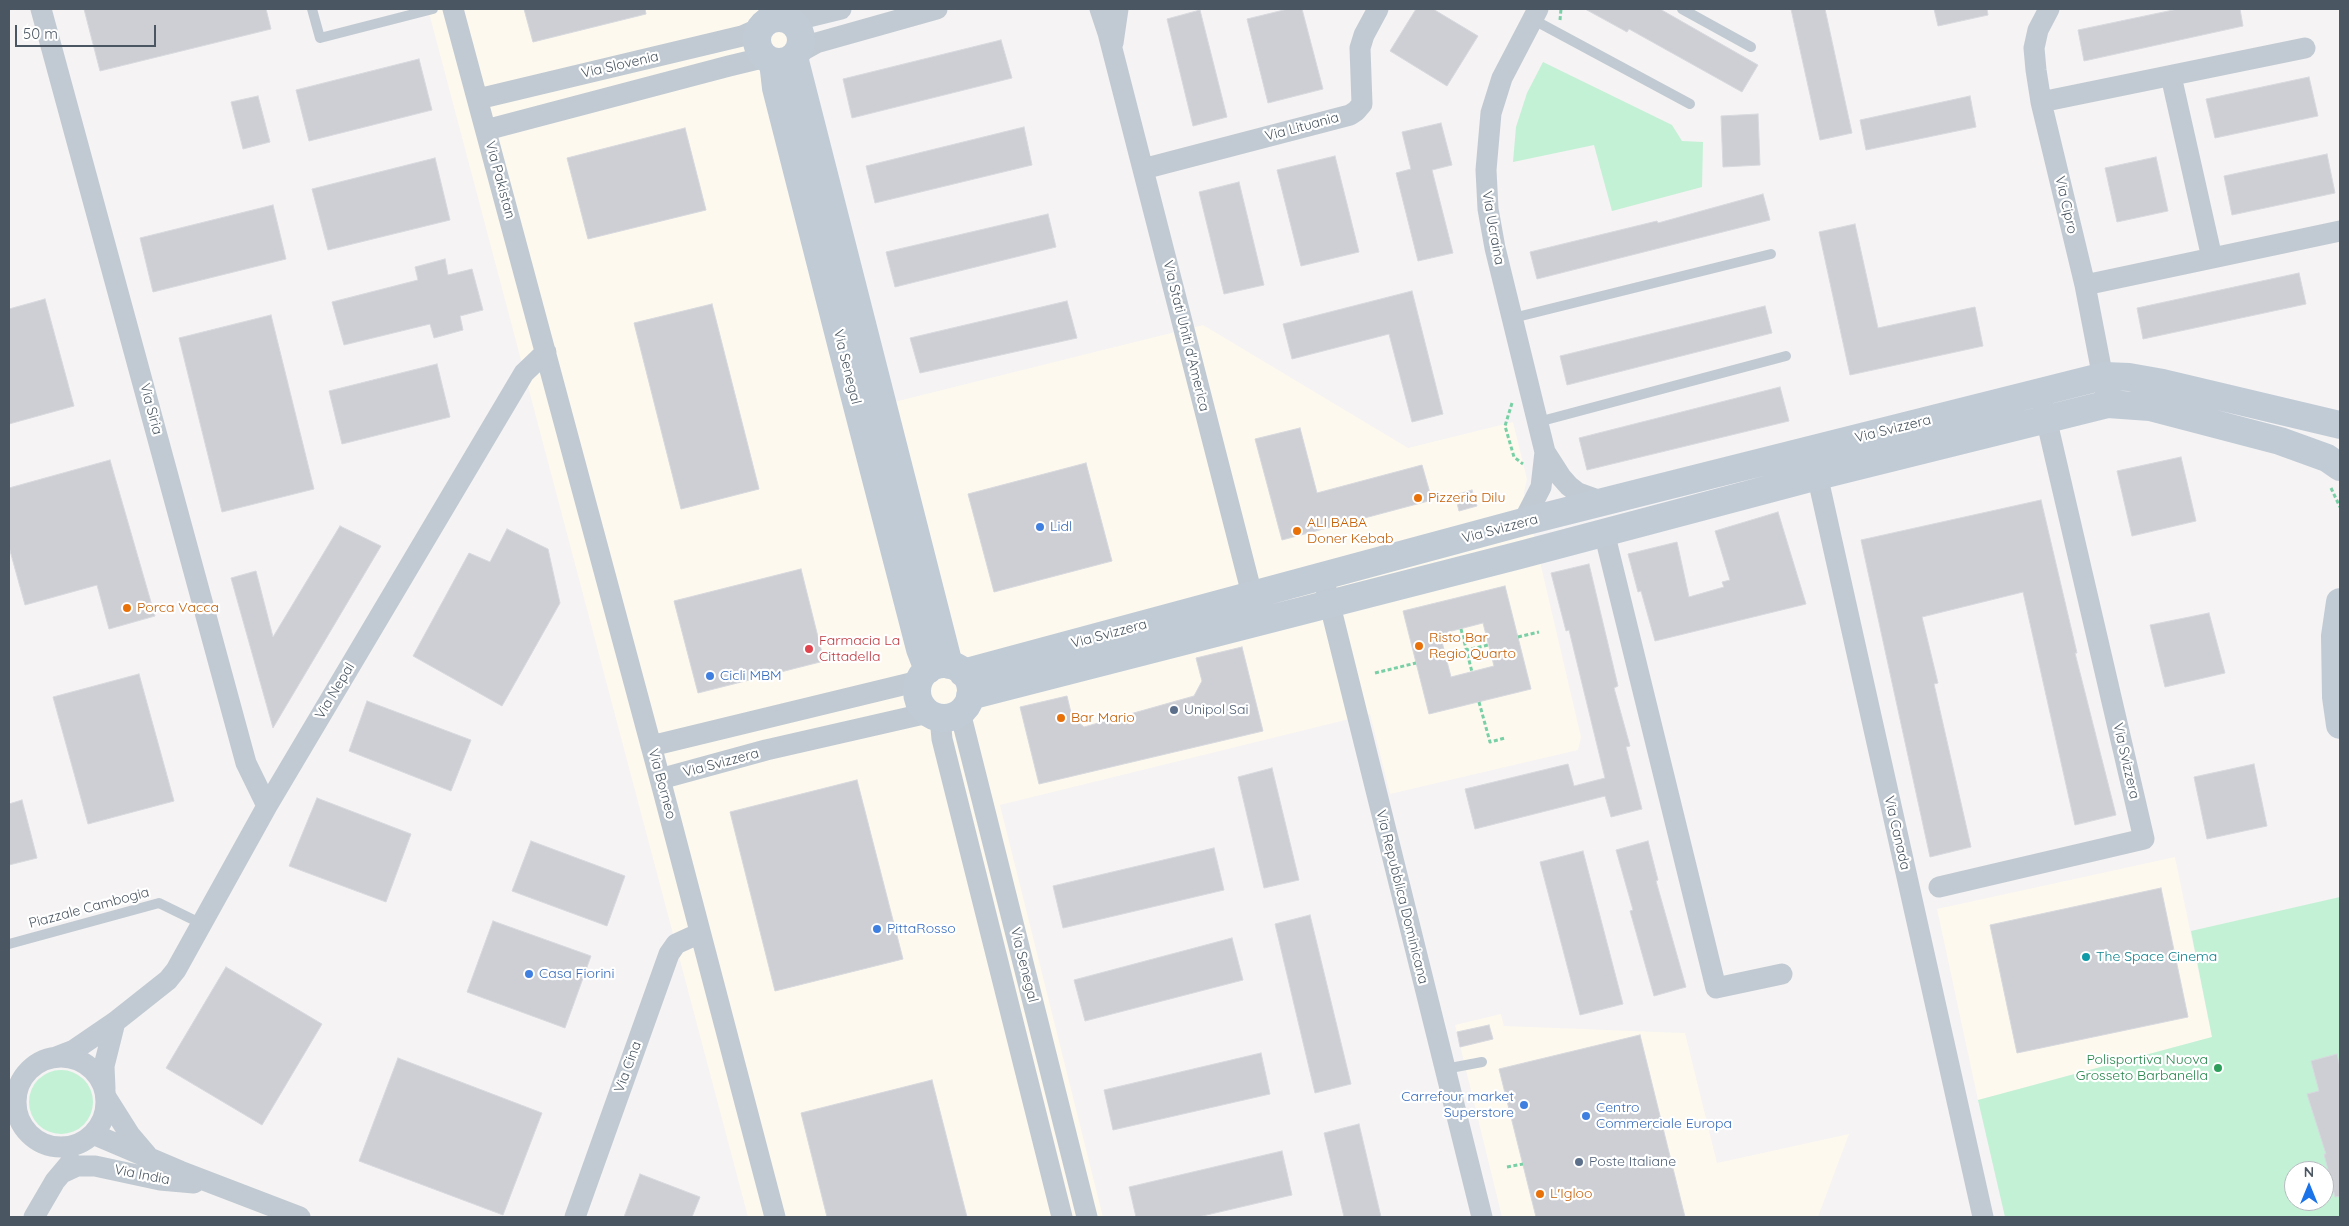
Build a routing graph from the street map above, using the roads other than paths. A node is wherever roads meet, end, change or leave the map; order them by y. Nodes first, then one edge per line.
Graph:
1 (41, 9) edge
2 (312, 9) edge
3 (433, 9) edge
4 (453, 9) edge
5 (840, 9) edge
6 (937, 9) edge
7 (1100, 9) edge
8 (1118, 9) edge
9 (1378, 9) edge
10 (1682, 9) edge
11 (2049, 9) edge
12 (1535, 14) edge
13 (772, 18) edge
14 (1751, 47) dead end
15 (2305, 48) dead end
16 (1112, 50) junction
17 (783, 58) junction
18 (2170, 76) junction
19 (478, 99) junction
20 (2041, 102) junction
21 (1690, 104) dead end
22 (486, 130) junction
23 (1143, 169) junction
24 (2340, 231) edge
25 (1771, 254) dead end
26 (2212, 258) junction
27 (2085, 285) junction
28 (1513, 318) junction
29 (546, 352) junction
30 (1786, 356) dead end
31 (2104, 376) junction
32 (2040, 393) junction
33 (2108, 404) junction
34 (2046, 419) junction
35 (1538, 422) junction
36 (2340, 425) edge
37 (1811, 449) junction
38 (1545, 452) junction
39 (2340, 467) edge
40 (1818, 476) junction
41 (1603, 502) junction
42 (1523, 522) junction
43 (1604, 532) junction
44 (1323, 578) junction
45 (1253, 596) junction
46 (2340, 602) edge
47 (1330, 604) junction
48 (1260, 622) junction
49 (1167, 632) junction
50 (945, 691) junction
51 (2338, 696) edge
52 (2340, 725) edge
53 (651, 746) junction
54 (660, 779) junction
55 (267, 806) junction
56 (1939, 887) dead end
57 (202, 924) junction
58 (700, 933) junction
59 (9, 944) edge
60 (1782, 974) dead end
61 (115, 1022) junction
62 (56, 1057) junction
63 (1482, 1062) dead end
64 (1445, 1069) junction
65 (28, 1071) junction
66 (9, 1079) edge
67 (106, 1093) junction
68 (14, 1113) edge
69 (91, 1136) junction
70 (40, 1142) junction
71 (149, 1157) junction
72 (56, 1180) junction
73 (223, 1188) junction
74 (34, 1217) edge
75 (300, 1217) edge
76 (575, 1217) edge
77 (775, 1217) edge
78 (1062, 1217) edge
79 (1087, 1217) edge
80 (1482, 1217) edge
81 (1983, 1217) edge

1 - 55 street, Via Siria
2 - 3 lane
4 - 19 street, Via Pakistan
5 - 13 street, Via Slovenia
6 - 17 street, Via Slovenia
7 - 16 street, Via Stati Uniti d'America
8 - 16 street, Via Stati Uniti d'America
9 - 23 street, Via Lituania
10 - 14 lane
11 - 20 street, Via Cipro
12 - 21 lane
12 - 28 street, Via Ucraina
13 - 17 main road
13 - 17 main road
13 - 19 street, Via Slovenia
15 - 18 street
16 - 23 street, Via Stati Uniti d'America
17 - 22 street, Via Slovenia
17 - 50 main road, Via Senegal
18 - 20 street
18 - 26 street
19 - 22 street, Via Pakistan
20 - 27 street, Via Cipro
22 - 29 street, Via Pakistan
23 - 45 street, Via Stati Uniti d'America
24 - 26 street
25 - 28 lane
26 - 27 street
27 - 31 street, Via Cipro
28 - 35 street, Via Ucraina
29 - 53 street, Via Borneo
29 - 55 street, Via Nepal
30 - 35 lane
31 - 32 main road, Via Svizzera
31 - 33 street, Via Cipro
31 - 36 main road, Via Svizzera
32 - 34 street, Via Svizzera
32 - 37 main road, Via Svizzera
33 - 34 main road, Via Svizzera
33 - 39 main road, Via Svizzera
34 - 40 main road, Via Svizzera
34 - 56 street, Via Svizzera
35 - 38 street, Via Ucraina
37 - 40 street, Via Canada
37 - 41 main road, Via Svizzera
38 - 41 street, Via Ucraina
38 - 42 street, Via Ucraina
40 - 43 main road, Via Svizzera
40 - 81 street, Via Canada
41 - 42 main road, Via Svizzera
42 - 44 main road, Via Svizzera
43 - 47 main road, Via Svizzera
43 - 60 street
44 - 45 main road, Via Svizzera
44 - 47 street, Via Repubblica Dominicana
45 - 48 street, Via Stati Uniti d'America
45 - 49 main road, Via Svizzera
46 - 51 main road
47 - 48 main road, Via Svizzera
47 - 64 street, Via Repubblica Dominicana
48 - 49 main road, Via Svizzera
49 - 50 main road, Via Svizzera
50 - 53 street, Via Svizzera
50 - 54 street, Via Svizzera
50 - 78 street, Via Senegal
50 - 79 street, Via Senegal
51 - 52 main road
53 - 54 street, Via Borneo
54 - 58 street, Via Borneo
55 - 57 street, Via Nepal
57 - 59 lane, Piazzale Cambogia
57 - 61 street, Via Nepal
58 - 76 street, Via Cina
58 - 77 street, Via Borneo
61 - 62 street, Via Nepal
61 - 67 street
62 - 65 street, Via Nepal
62 - 67 street
63 - 64 lane
64 - 80 street, Via Repubblica Dominicana
65 - 66 street, Via Nepal
65 - 68 street
67 - 69 street
67 - 71 street, Via India
68 - 70 street
69 - 70 street
69 - 71 street, Via India
69 - 72 street
70 - 72 street
71 - 73 street, Via India
72 - 73 street, Via India
72 - 74 street
73 - 75 street, Via India

